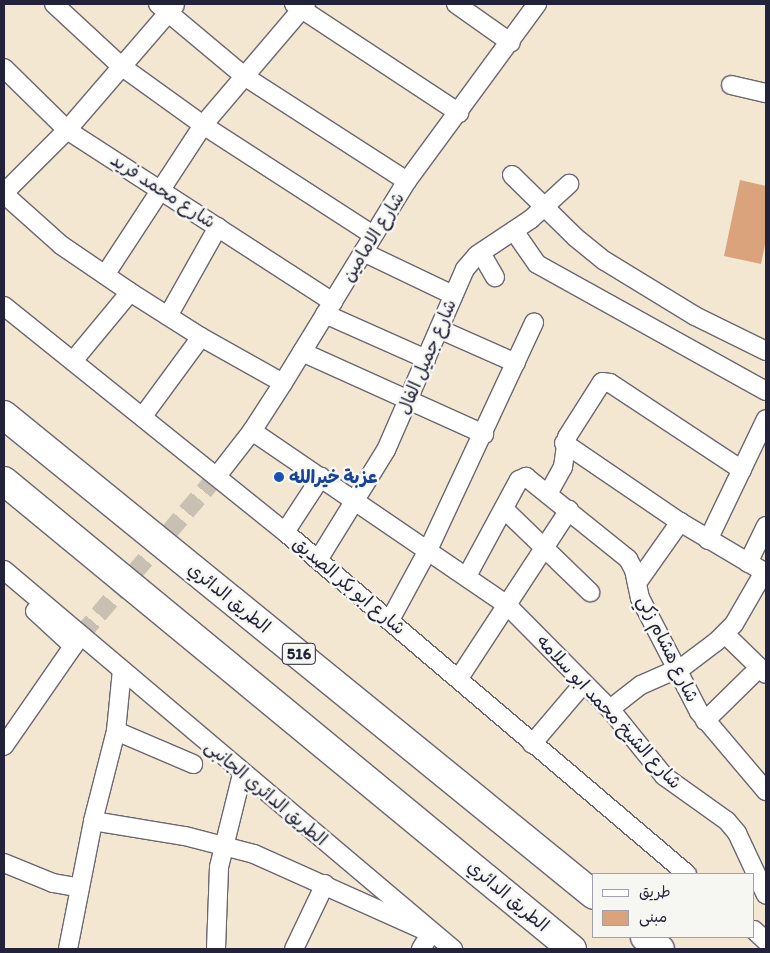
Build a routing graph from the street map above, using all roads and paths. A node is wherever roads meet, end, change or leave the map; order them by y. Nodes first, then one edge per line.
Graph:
1 (54, 4) edge
2 (456, 4) edge
3 (537, 4) edge
4 (300, 6) edge
5 (167, 7) edge
6 (512, 43) junction
7 (122, 66) junction
8 (4, 68) edge
9 (244, 76) junction
10 (731, 85) dead end
11 (766, 93) edge
12 (459, 112) junction
13 (203, 125) junction
14 (67, 130) junction
15 (512, 175) dead end
16 (408, 181) junction
17 (569, 184) dead end
18 (160, 189) junction
19 (4, 194) edge
20 (544, 207) junction
21 (218, 227) junction
22 (514, 232) junction
23 (373, 235) junction
24 (363, 252) junction
25 (481, 253) junction
26 (105, 275) junction
27 (495, 277) dead end
28 (130, 292) junction
29 (453, 295) junction
30 (4, 306) edge
31 (329, 308) junction
32 (168, 316) junction
33 (534, 323) dead end
34 (439, 329) junction
35 (201, 337) junction
36 (766, 351) edge
37 (302, 352) junction
38 (426, 359) junction
39 (73, 360) junction
40 (516, 363) junction
41 (283, 383) junction
42 (766, 391) edge
43 (409, 400) junction
44 (4, 415) edge
45 (144, 416) junction
46 (766, 419) edge
47 (252, 431) junction
48 (484, 434) junction
49 (564, 443) junction
50 (742, 470) junction
51 (217, 476) junction
52 (321, 477) junction
53 (4, 481) edge
54 (548, 494) junction
55 (355, 500) junction
56 (504, 509) junction
57 (569, 510) junction
58 (680, 522) junction
59 (766, 526) edge
60 (285, 532) junction
61 (708, 540) junction
62 (543, 546) junction
63 (428, 550) junction
64 (318, 560) junction
65 (748, 563) junction
66 (4, 570) edge
67 (765, 573) edge
68 (467, 576) junction
69 (4, 583) edge
70 (637, 583) junction
71 (590, 592) dead end
72 (506, 604) junction
73 (390, 620) junction
74 (725, 634) junction
75 (77, 641) junction
76 (122, 670) junction
77 (677, 670) junction
78 (763, 671) edge
79 (459, 678) junction
80 (584, 683) junction
81 (610, 709) junction
82 (705, 721) junction
83 (116, 731) junction
84 (6, 736) edge
85 (532, 744) junction
86 (193, 764) dead end
87 (242, 774) junction
88 (766, 791) edge
89 (93, 821) junction
90 (223, 845) junction
91 (4, 863) edge
92 (686, 873) edge
93 (325, 884) junction
94 (80, 888) junction
95 (592, 892) edge
96 (766, 895) edge
97 (755, 931) edge
98 (431, 933) junction
99 (646, 938) edge
100 (766, 940) edge
101 (68, 949) edge
102 (216, 949) edge
103 (294, 949) edge
104 (421, 949) edge
105 (453, 949) edge
106 (572, 949) edge
107 (660, 949) edge

1 - 7 street
2 - 6 street
3 - 6 street, شارع الامامين
4 - 9 street
4 - 12 street
5 - 7 street
5 - 9 street
6 - 12 street, شارع الامامين
7 - 13 street
7 - 14 street
8 - 14 street, شارع محمد فريد
9 - 13 street
9 - 16 street
10 - 11 street
12 - 16 street, شارع الامامين
13 - 18 street
13 - 23 street
14 - 18 street, شارع محمد فريد
14 - 19 street
15 - 20 street
16 - 23 street, شارع الامامين
17 - 20 street, شارع جميل الفال
18 - 21 street, شارع محمد فريد
18 - 26 street
19 - 26 street
20 - 22 street, شارع جميل الفال
20 - 36 street
21 - 31 street, شارع محمد فريد
21 - 32 street
22 - 25 street, شارع جميل الفال
22 - 42 street
23 - 24 street, شارع الامامين
24 - 29 street
24 - 31 street, شارع الامامين
25 - 27 street
25 - 29 street, شارع جميل الفال
26 - 28 street
28 - 32 street
28 - 39 street
29 - 34 street, شارع جميل الفال
30 - 39 street, شارع ابو بكر الصديق
31 - 37 street, شارع الامامين
31 - 38 street, شارع محمد فريد
32 - 35 street
33 - 40 street
34 - 38 street, شارع جميل الفال
34 - 40 street
35 - 41 street
35 - 45 street
37 - 41 street, شارع الامامين
37 - 43 street
38 - 43 street, شارع جميل الفال
39 - 45 street, شارع ابو بكر الصديق
40 - 48 street
41 - 47 street, شارع الامامين
43 - 48 street
43 - 55 street, شارع جميل الفال
44 - 95 highway, الطريق الدائري / 516
45 - 51 street, شارع ابو بكر الصديق
46 - 50 street
47 - 51 street, شارع الامامين
47 - 52 street, شارع الشيخ محمد ابو سلامه
48 - 63 street
49 - 50 street
49 - 54 street
49 - 58 street
50 - 61 street
51 - 60 street, شارع ابو بكر الصديق
52 - 55 street, شارع الشيخ محمد ابو سلامه
52 - 60 street
53 - 106 highway, الطريق الدائري
54 - 56 street, شارع هشام زكي
54 - 57 street, شارع هشام زكي
55 - 63 street, شارع الشيخ محمد ابو سلامه
55 - 64 street, شارع جميل الفال
56 - 62 street
56 - 68 street
57 - 62 street
57 - 70 street, شارع هشام زكي
58 - 61 street
58 - 70 street
59 - 65 street
60 - 64 street, شارع ابو بكر الصديق
61 - 65 street
62 - 71 street
62 - 72 street
63 - 68 street, شارع الشيخ محمد ابو سلامه
63 - 73 street
64 - 73 street, شارع ابو بكر الصديق
65 - 67 street
66 - 75 street
67 - 74 street
68 - 72 street, شارع الشيخ محمد ابو سلامه
69 - 75 street
70 - 77 street, شارع هشام زكي
72 - 79 street
72 - 80 street, شارع الشيخ محمد ابو سلامه
73 - 79 street, شارع ابو بكر الصديق
74 - 77 street
74 - 78 street
75 - 76 street, الطريق الدائري الجانبى
75 - 84 street
76 - 83 street
76 - 87 street, الطريق الدائري الجانبى
77 - 81 street
77 - 82 street, شارع هشام زكي
78 - 82 street
79 - 85 street, شارع ابو بكر الصديق
80 - 81 street, شارع الشيخ محمد ابو سلامه
80 - 85 street
81 - 96 street, شارع الشيخ محمد ابو سلامه
82 - 88 street, شارع هشام زكي
83 - 86 street
83 - 89 street
85 - 92 street, شارع ابو بكر الصديق
87 - 90 street
87 - 98 street, الطريق الدائري الجانبى
89 - 90 street
89 - 94 street
90 - 93 street
90 - 102 street
91 - 94 street
93 - 98 street
93 - 103 street
94 - 101 street
97 - 100 street
98 - 104 street
98 - 105 street, الطريق الدائري الجانبى
99 - 107 highway

